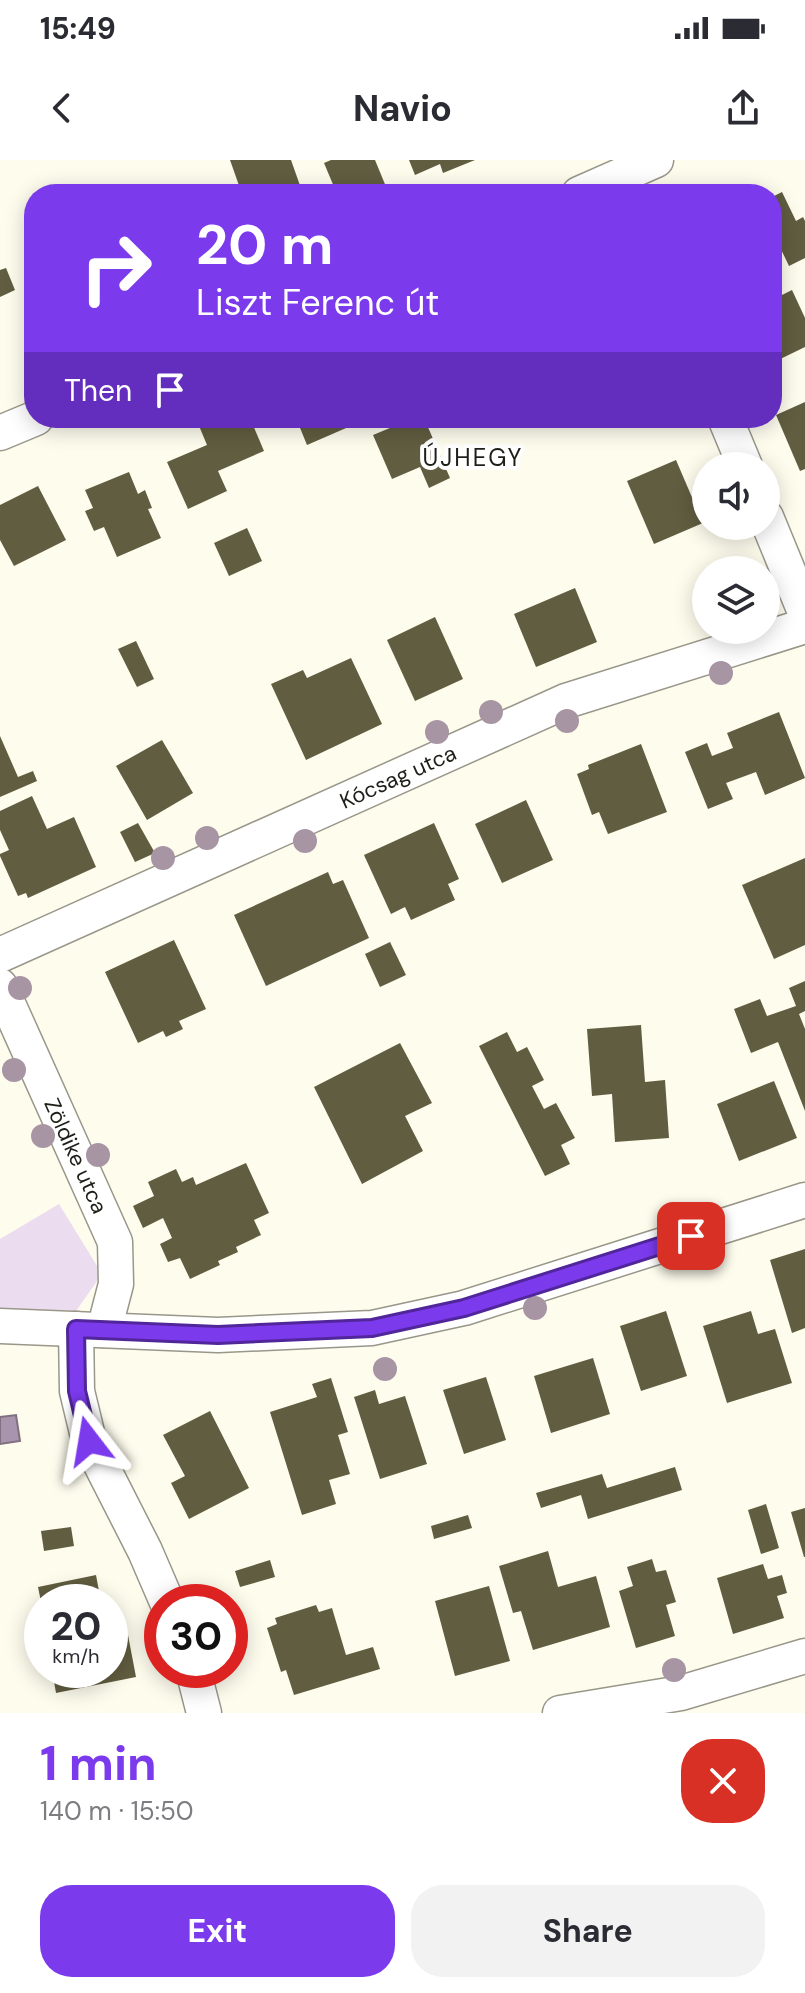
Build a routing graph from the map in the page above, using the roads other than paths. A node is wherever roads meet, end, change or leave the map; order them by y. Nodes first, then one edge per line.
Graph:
1 (656, 160) edge
2 (627, 176) edge
3 (606, 184) edge
4 (24, 423) edge
5 (729, 428) edge
6 (0, 433) edge
7 (739, 452) edge
8 (775, 540) edge
9 (805, 612) edge
10 (805, 626) edge
11 (0, 955) edge
12 (0, 986) edge
13 (805, 1200) edge
14 (0, 1326) edge
15 (90, 1329) junction
16 (159, 1584) edge
17 (805, 1656) edge
18 (198, 1688) edge
19 (204, 1713) edge
20 (560, 1713) edge

1 - 2 street
2 - 3 street
4 - 6 street
5 - 7 street
8 - 9 street
10 - 11 street, Kócsag utca
12 - 15 street, Zöldike utca
13 - 15 street
14 - 15 street
15 - 16 street, Zöldike utca
17 - 20 street
18 - 19 street

